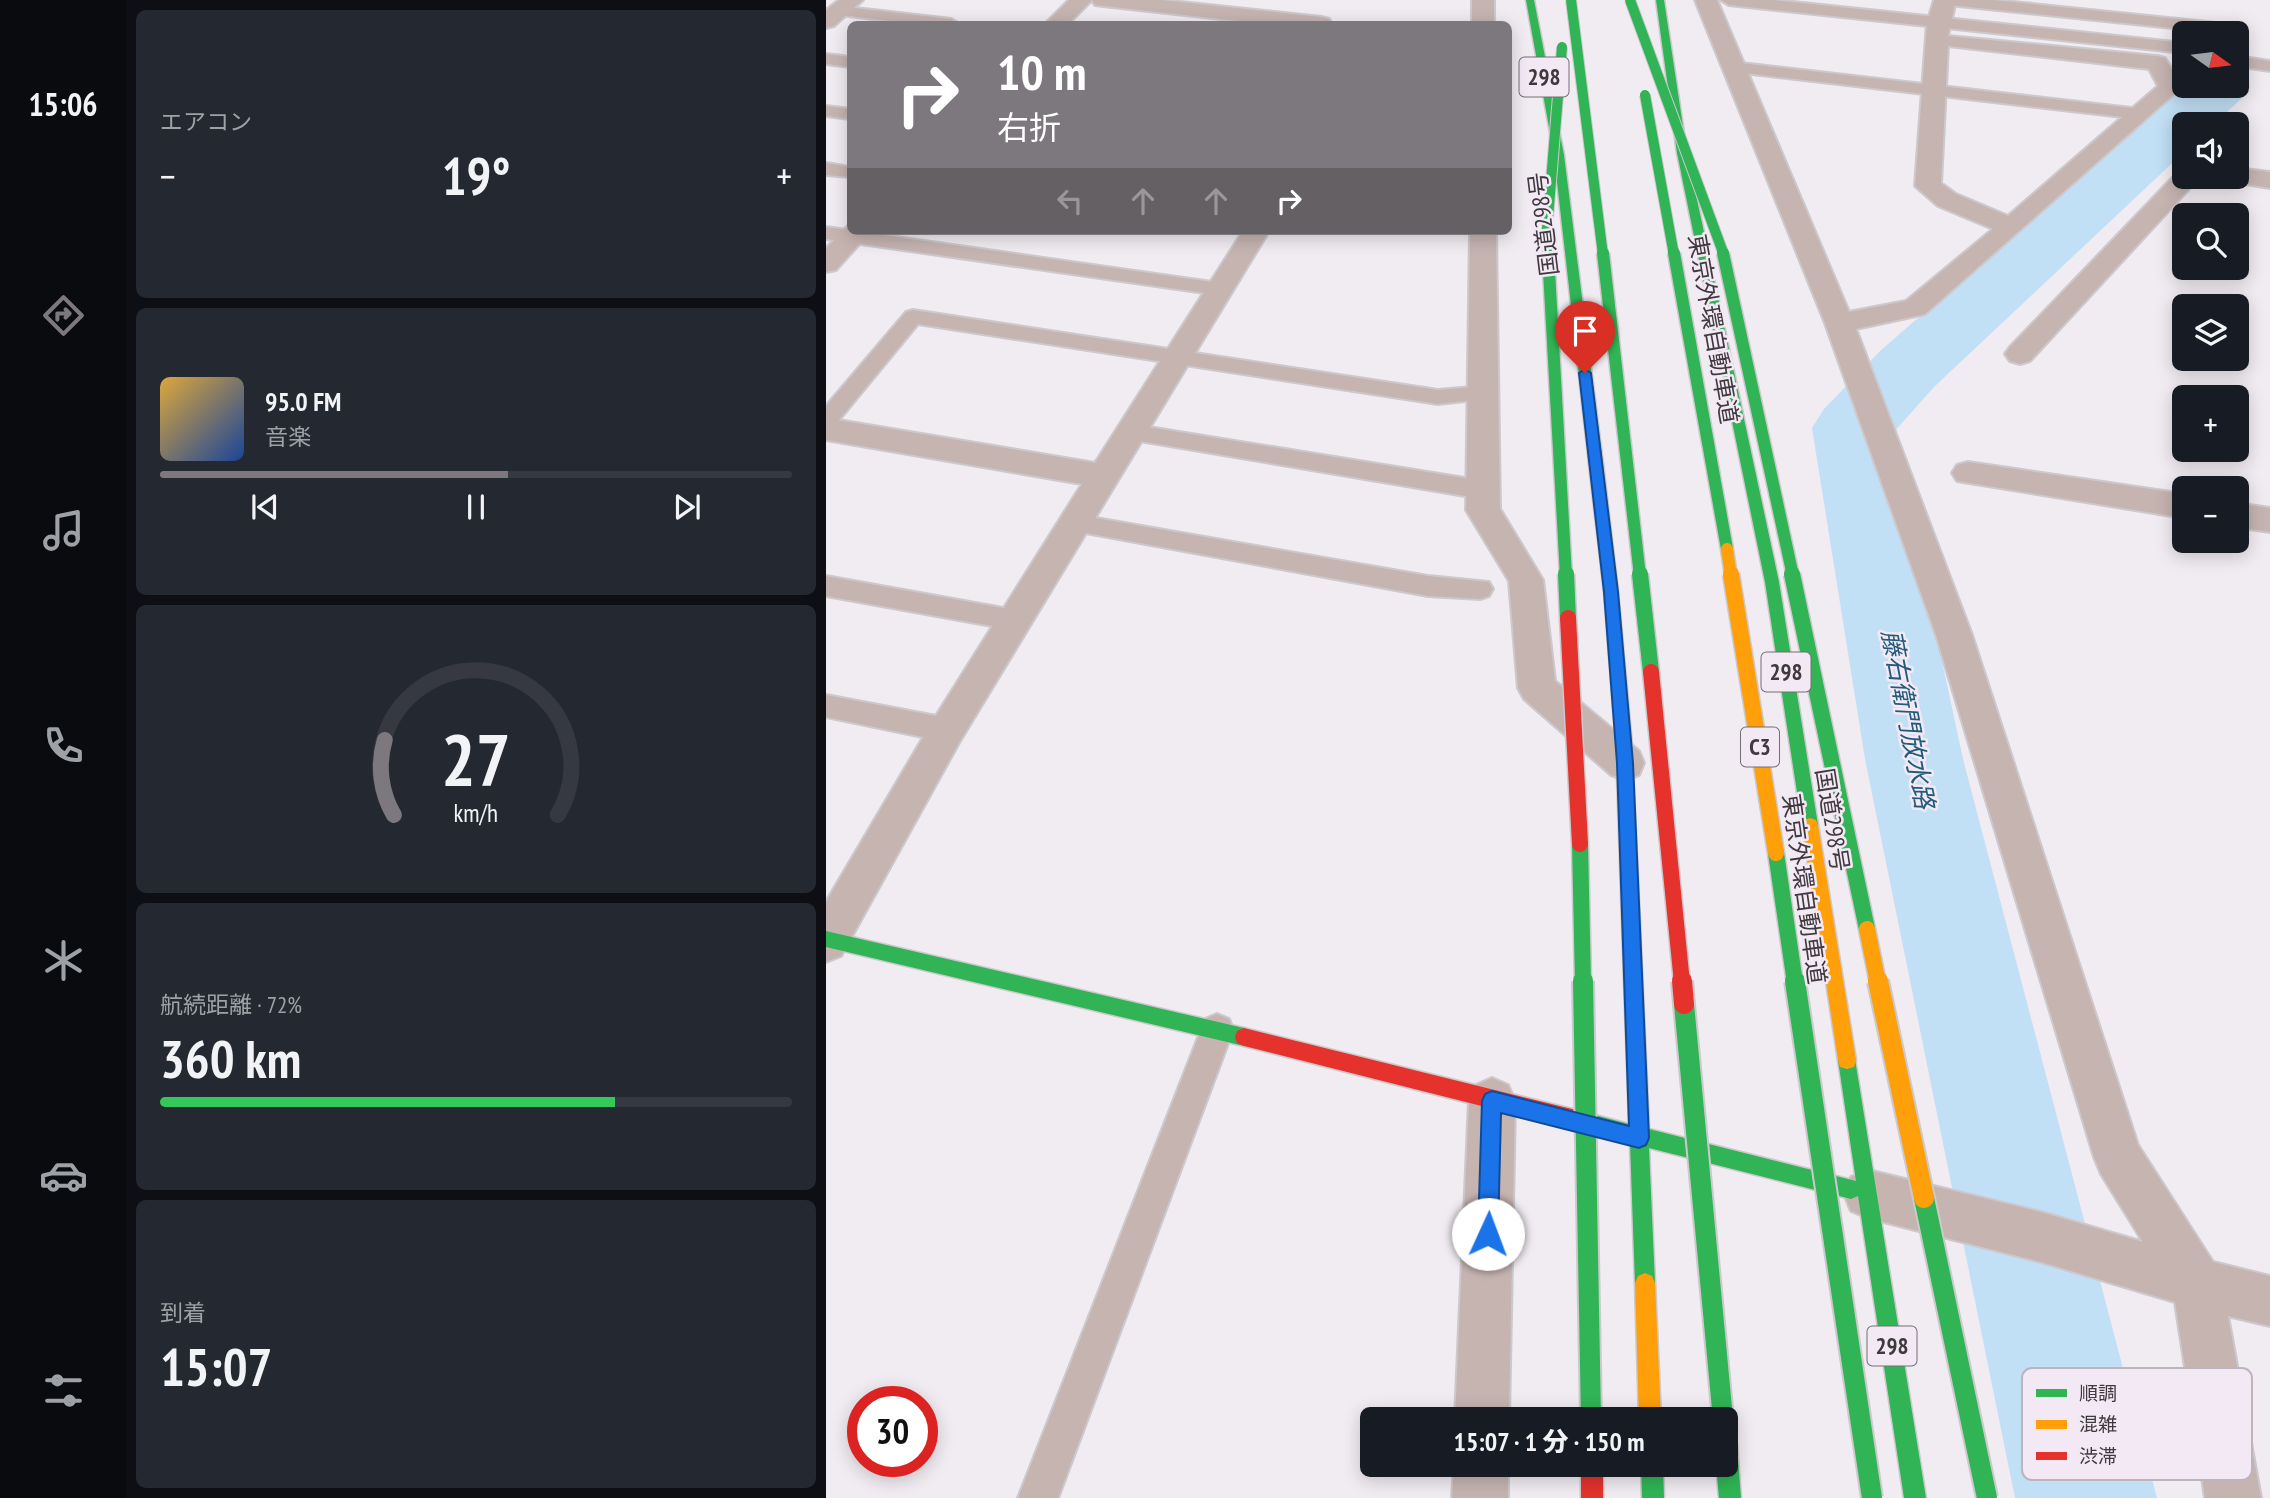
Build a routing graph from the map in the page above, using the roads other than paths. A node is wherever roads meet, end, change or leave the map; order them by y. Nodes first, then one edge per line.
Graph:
1 (1081, 0) edge
2 (1103, 0) edge
3 (1483, 0) edge
4 (1530, 0) edge
5 (1569, 0) edge
6 (1628, 0) edge
7 (1660, 0) edge
8 (1706, 0) edge
9 (1729, 0) edge
10 (839, 11) edge
11 (1947, 16) edge
12 (1202, 18) edge
13 (925, 21) edge
14 (1059, 21) edge
15 (1262, 21) edge
16 (1483, 21) edge
17 (2172, 26) edge
18 (2172, 46) edge
19 (826, 59) edge
20 (847, 62) edge
21 (2249, 63) edge
22 (2270, 66) edge
23 (1732, 67) junction
24 (1933, 91) junction
25 (826, 111) edge
26 (847, 114) edge
27 (2140, 114) junction
28 (826, 169) edge
29 (847, 172) edge
30 (2249, 178) edge
31 (2270, 180) edge
32 (2176, 189) edge
33 (2011, 227) junction
34 (845, 234) edge
35 (852, 235) edge
36 (1253, 235) edge
37 (1483, 235) edge
38 (826, 264) edge
39 (1219, 289) junction
40 (1839, 323) junction
41 (2020, 354) dead end
42 (1176, 358) junction
43 (1483, 393) junction
44 (826, 421) edge
45 (826, 429) edge
46 (1130, 432) junction
47 (1968, 473) dead end
48 (1102, 476) junction
49 (1483, 490) junction
50 (2172, 504) edge
51 (2249, 516) edge
52 (2270, 520) edge
53 (1073, 523) junction
54 (826, 586) edge
55 (1480, 589) dead end
56 (1014, 620) junction
57 (826, 706) edge
58 (947, 730) junction
59 (1625, 763) junction
60 (826, 940) edge
61 (1217, 1030) junction
62 (1492, 1101) junction
63 (1639, 1138) junction
64 (1868, 1194) junction
65 (2197, 1283) junction
66 (2270, 1301) edge
67 (2211, 1368) edge
68 (1482, 1407) edge
69 (1591, 1407) edge
70 (1650, 1407) edge
71 (1722, 1407) edge
72 (1481, 1477) edge
73 (1592, 1477) edge
74 (1652, 1477) edge
75 (1728, 1477) edge
76 (2230, 1480) edge
77 (1038, 1498) edge
78 (1480, 1498) edge
79 (1592, 1498) edge
80 (1653, 1498) edge
81 (1730, 1498) edge
82 (1872, 1498) edge
83 (1916, 1498) edge
84 (1987, 1498) edge
85 (2233, 1498) edge

1 - 14 street
2 - 12 street
3 - 16 street
4 - 59 main road, 国道298号 / 298
5 - 69 main road, bridge
5 - 71 main road, bridge
6 - 82 main road, 東京外環自動車道 / C3, bridge
6 - 84 main road, bridge
7 - 64 main road, 国道298号 / 298
8 - 23 street
9 - 11 lane
10 - 13 lane
11 - 17 lane
11 - 18 lane
11 - 24 street
11 - 27 street
12 - 15 street
19 - 20 lane
21 - 22 lane
23 - 24 lane
23 - 40 street
24 - 27 lane
24 - 33 street
25 - 26 lane
27 - 33 street
28 - 29 lane
30 - 31 street
32 - 41 street
33 - 40 street
34 - 38 street
35 - 39 lane
36 - 39 street
37 - 43 street
39 - 42 street
40 - 65 street
42 - 43 lane
42 - 44 lane
42 - 46 street
43 - 49 street
45 - 48 street
46 - 48 street
46 - 49 lane
47 - 50 street
48 - 53 street
49 - 59 street
51 - 52 street
53 - 55 lane
53 - 56 street
54 - 56 lane
56 - 58 street
57 - 58 lane
58 - 60 street
59 - 63 main road, 国道298号 / 298
60 - 61 main road
61 - 62 main road
61 - 77 lane
62 - 63 main road
62 - 68 street
63 - 64 main road
63 - 70 main road, 国道298号 / 298
64 - 65 street
64 - 83 main road, 国道298号 / 298
65 - 66 street
65 - 67 street
72 - 78 street
73 - 79 main road
74 - 80 main road
75 - 81 main road
76 - 85 street

